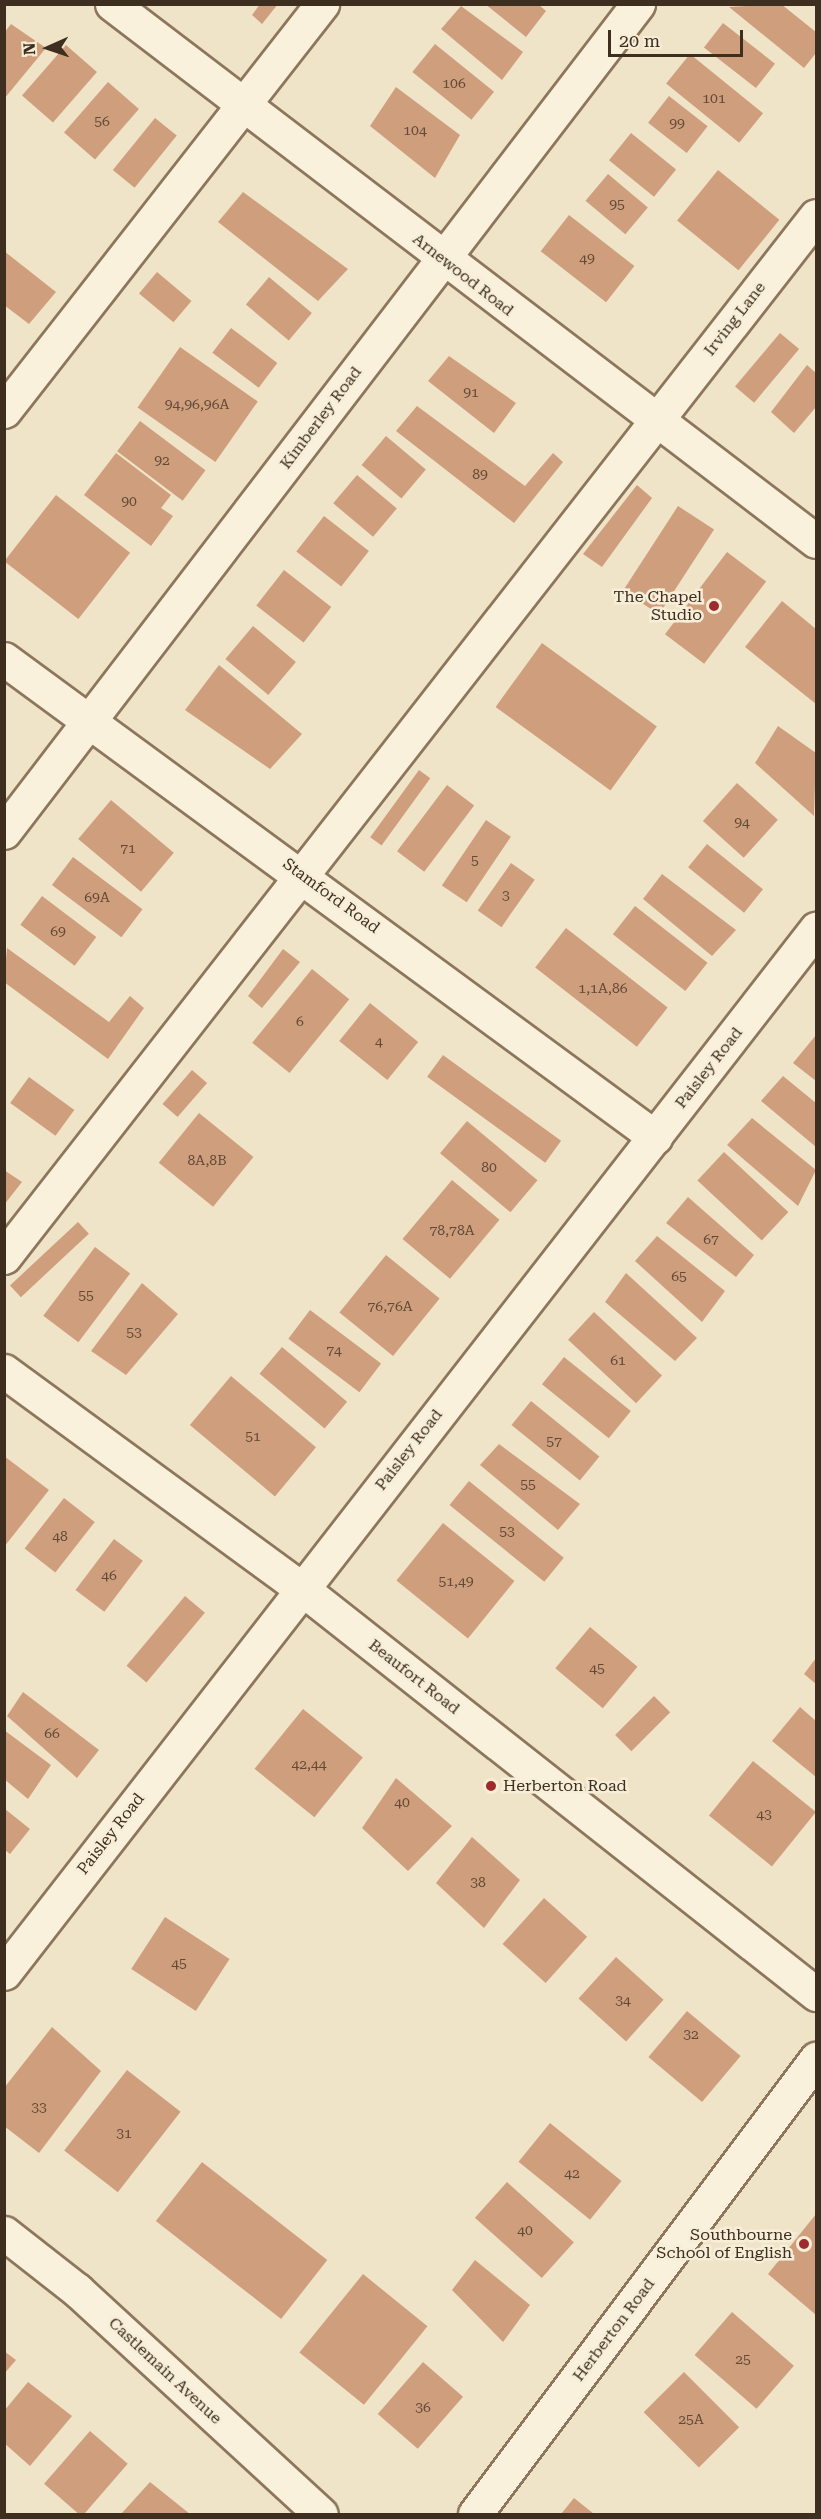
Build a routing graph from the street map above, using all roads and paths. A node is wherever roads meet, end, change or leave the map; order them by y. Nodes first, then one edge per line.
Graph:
1 (112, 4) edge
2 (321, 4) edge
3 (638, 4) edge
4 (247, 104) junction
5 (816, 216) edge
6 (442, 260) junction
7 (4, 411) edge
8 (654, 421) junction
9 (816, 541) edge
10 (4, 659) edge
11 (89, 722) junction
12 (4, 832) edge
13 (300, 872) junction
14 (816, 929) edge
15 (655, 1137) junction
16 (4, 1257) edge
17 (7, 1377) edge
18 (300, 1588) junction
19 (4, 1973) edge
20 (816, 1994) edge
21 (816, 2060) edge
22 (4, 2233) edge
23 (321, 2514) edge
24 (475, 2514) edge

1 - 4 street, Arnewood Road
2 - 4 street
3 - 6 street, Kimberley Road
4 - 6 street, Arnewood Road
4 - 7 street
5 - 8 street, Irving Lane
6 - 8 street, Arnewood Road
6 - 11 street, Kimberley Road
8 - 9 street, Arnewood Road
8 - 13 street, Irving Lane
10 - 11 street, Stamford Road
11 - 12 street, Kimberley Road
11 - 13 street, Stamford Road
13 - 15 street, Stamford Road
13 - 16 street, Irving Lane
14 - 15 street, Paisley Road
15 - 18 street, Paisley Road
17 - 18 street, Beaufort Road
18 - 19 street, Paisley Road
18 - 20 street, Beaufort Road
21 - 24 street, Herberton Road
22 - 23 street, Castlemain Avenue

